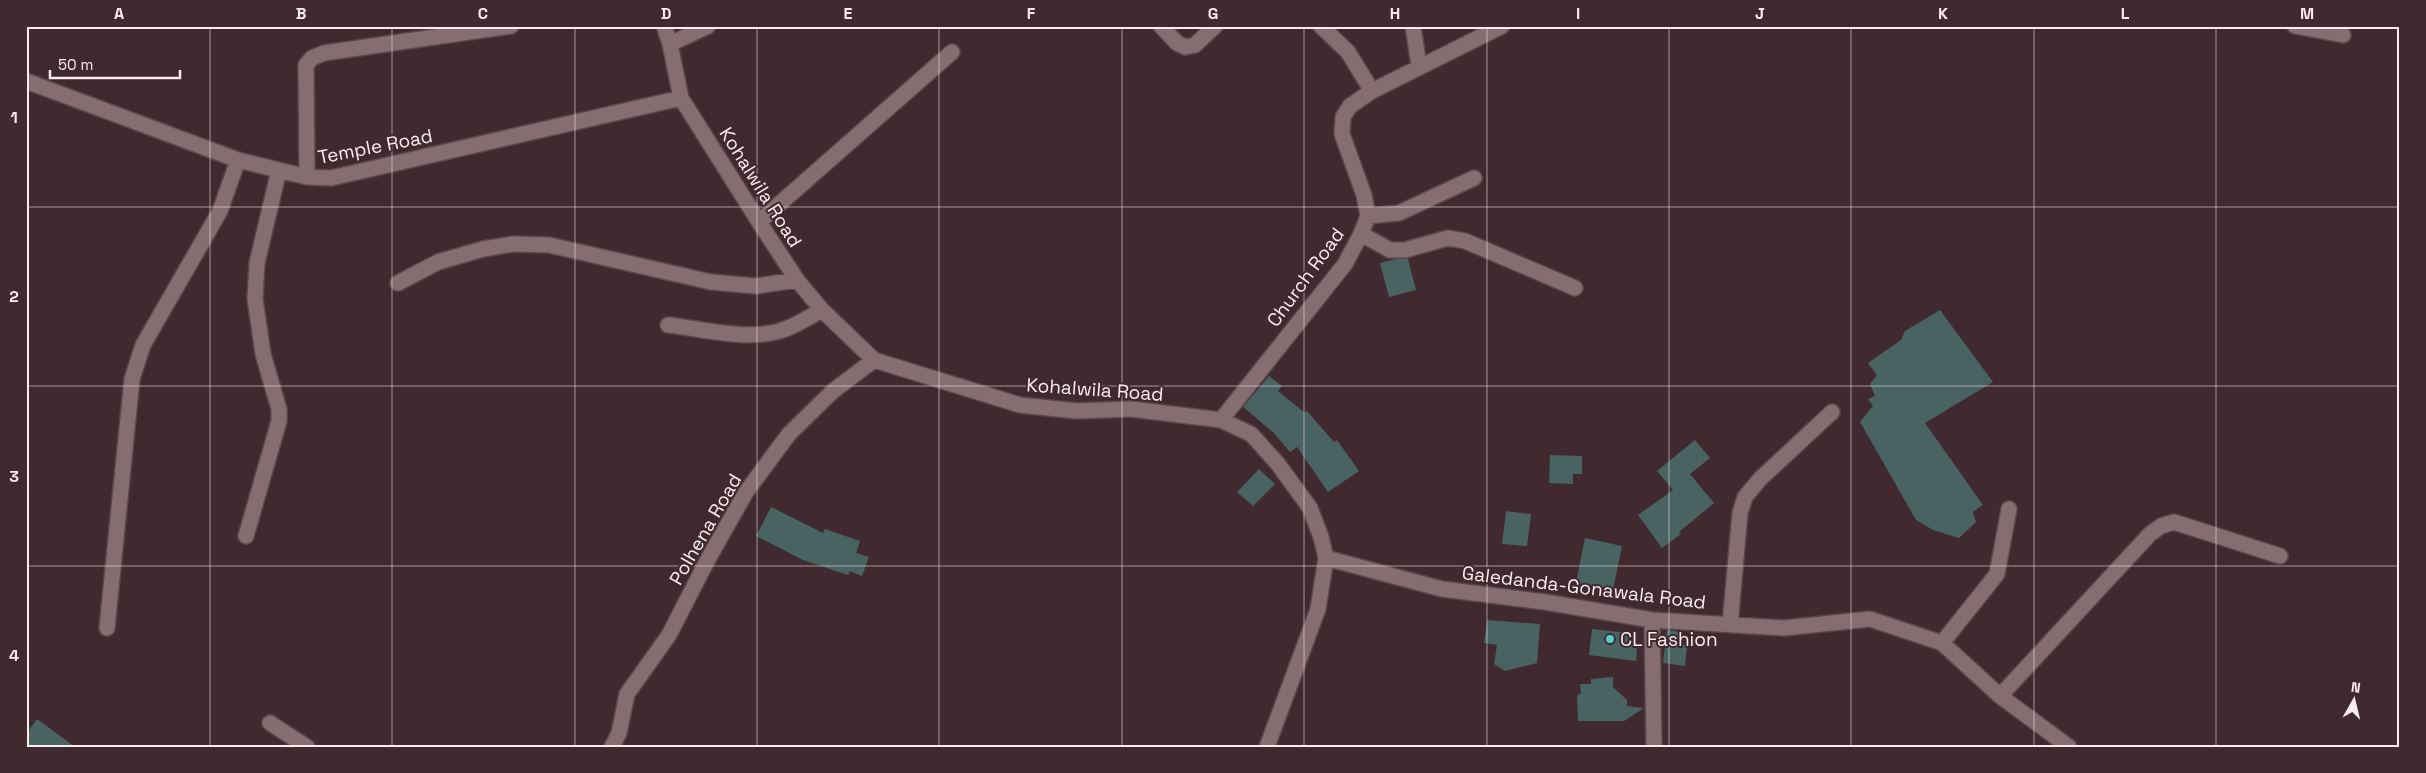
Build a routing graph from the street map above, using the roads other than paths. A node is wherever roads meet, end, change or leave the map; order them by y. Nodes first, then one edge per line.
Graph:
1 (511, 26) edge
2 (664, 26) edge
3 (708, 26) edge
4 (1161, 26) edge
5 (1216, 26) edge
6 (1321, 26) edge
7 (1413, 26) edge
8 (2295, 26) edge
9 (1498, 27) edge
10 (2343, 35) dead end
11 (670, 44) junction
12 (952, 52) dead end
13 (1419, 66) junction
14 (26, 81) edge
15 (1372, 91) junction
16 (681, 98) junction
17 (238, 160) junction
18 (279, 170) junction
19 (307, 177) junction
20 (1474, 178) dead end
21 (1368, 216) junction
22 (759, 222) junction
23 (1361, 234) junction
24 (797, 280) junction
25 (398, 283) dead end
26 (1575, 288) dead end
27 (822, 310) junction
28 (668, 325) dead end
29 (874, 360) junction
30 (1832, 412) dead end
31 (1220, 420) junction
32 (2008, 509) dead end
33 (246, 536) dead end
34 (2280, 556) dead end
35 (1326, 558) junction
36 (1652, 620) junction
37 (1730, 625) junction
38 (107, 628) dead end
39 (1942, 643) junction
40 (2000, 696) junction
41 (270, 723) dead end
42 (306, 747) edge
43 (612, 747) edge
44 (1267, 747) edge
45 (1654, 747) edge
46 (2069, 747) edge

1 - 19 street
2 - 11 street, Kohalwila Road
3 - 11 street
4 - 5 street
6 - 15 street
7 - 13 street
8 - 10 street
9 - 13 street
11 - 16 street, Kohalwila Road
12 - 22 street
13 - 15 street
14 - 17 street, Temple Road
15 - 21 street
16 - 19 street, Temple Road
16 - 22 street, Kohalwila Road
17 - 18 street, Temple Road
17 - 38 street
18 - 19 street, Temple Road
18 - 33 street
20 - 21 street
21 - 23 street, Church Road
22 - 24 street, Kohalwila Road
23 - 26 street
23 - 31 street, Church Road
24 - 25 street
24 - 27 street, Kohalwila Road
27 - 28 street
27 - 29 street, Kohalwila Road
29 - 31 street, Kohalwila Road
29 - 43 street, Polhena Road
30 - 37 street
31 - 35 street, Kohalwila Road
32 - 39 street
34 - 40 street
35 - 36 street, Galedanda-Gonawala Road
35 - 44 street, Kohalwila Road
36 - 37 street, Galedanda-Gonawala Road
36 - 45 street
37 - 39 street, Galedanda-Gonawala Road
39 - 40 street, Galedanda-Gonawala Road
40 - 46 street, Galedanda-Gonawala Road
41 - 42 street

